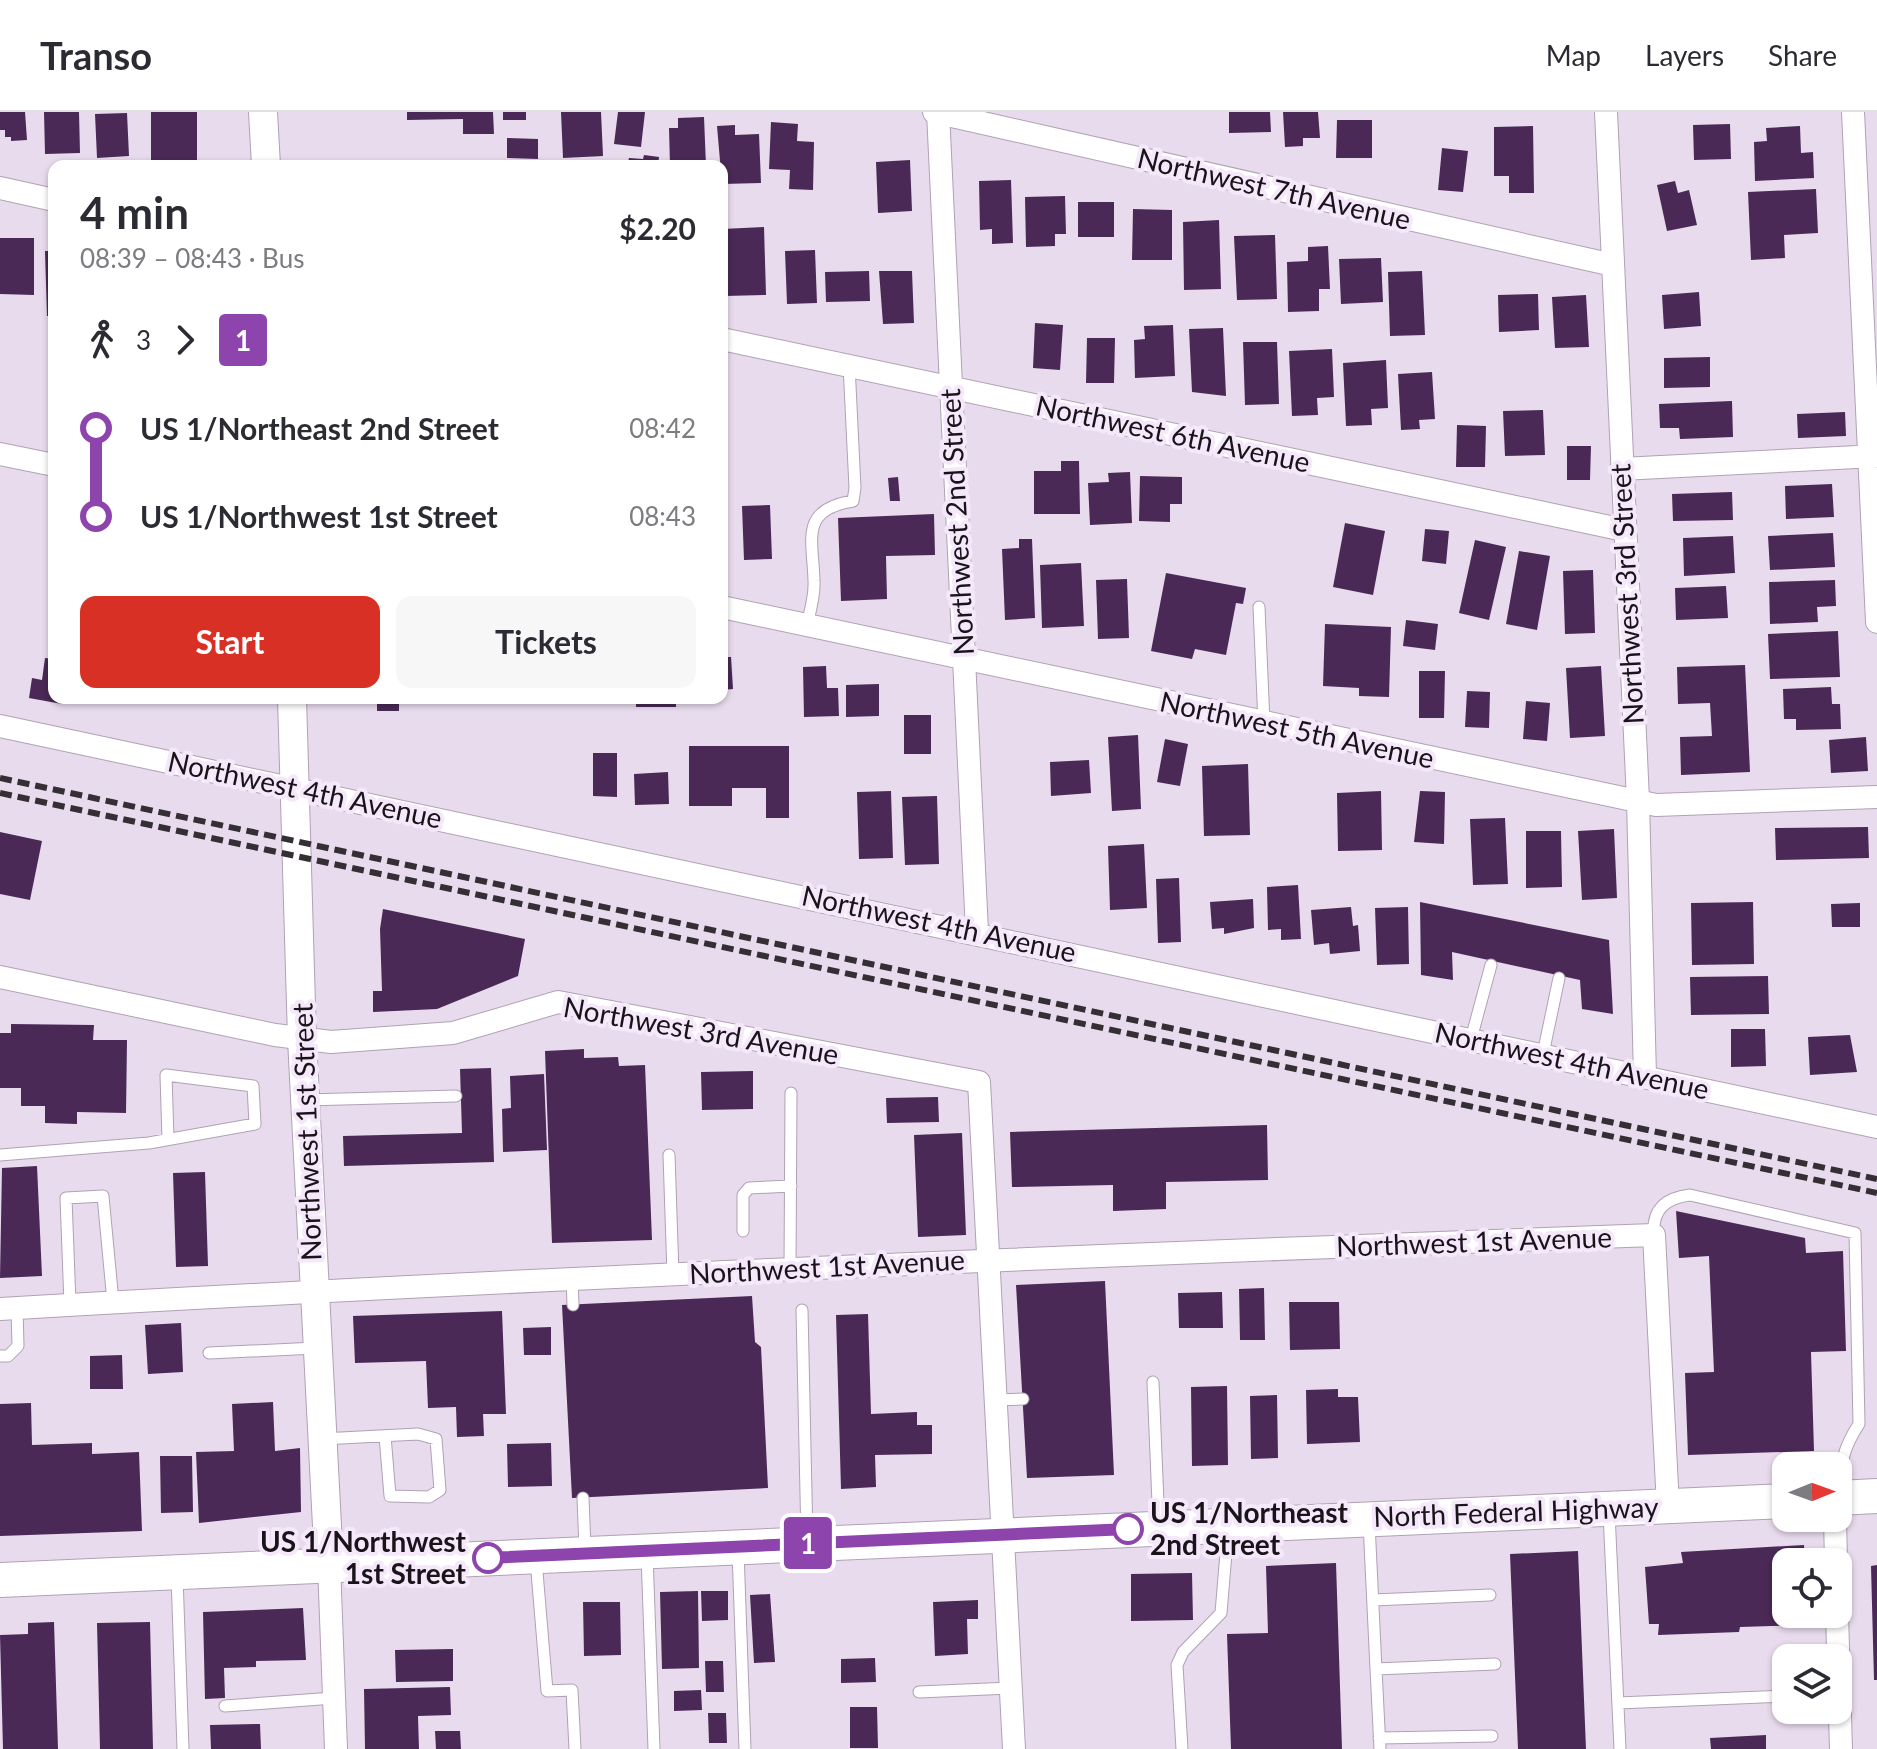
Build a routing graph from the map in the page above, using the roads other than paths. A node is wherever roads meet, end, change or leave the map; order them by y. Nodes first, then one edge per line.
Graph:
1 (263, 112) edge
2 (937, 112) edge
3 (1606, 112) edge
4 (1853, 112) edge
5 (266, 160) edge
6 (0, 188) edge
7 (48, 199) edge
8 (1613, 265) junction
9 (728, 340) edge
10 (849, 365) junction
11 (948, 386) junction
12 (0, 454) edge
13 (1872, 456) edge
14 (48, 464) edge
15 (1621, 469) junction
16 (1624, 530) junction
17 (1259, 607) dead end
18 (728, 608) edge
19 (1877, 622) edge
20 (807, 625) junction
21 (965, 658) junction
22 (292, 704) edge
23 (1264, 724) junction
24 (0, 726) edge
25 (296, 788) junction
26 (1877, 797) edge
27 (1638, 800) junction
28 (977, 932) junction
29 (1491, 965) dead end
30 (0, 977) edge
31 (1559, 978) dead end
32 (302, 1039) junction
33 (1471, 1039) junction
34 (1543, 1054) junction
35 (1645, 1077) junction
36 (791, 1093) dead end
37 (456, 1096) dead end
38 (304, 1100) junction
39 (1877, 1127) edge
40 (168, 1139) junction
41 (0, 1155) edge
42 (669, 1155) dead end
43 (791, 1186) junction
44 (743, 1231) dead end
45 (1654, 1235) junction
46 (986, 1260) junction
47 (790, 1269) junction
48 (673, 1274) junction
49 (572, 1279) junction
50 (313, 1290) junction
51 (113, 1302) junction
52 (70, 1304) junction
53 (573, 1305) dead end
54 (8, 1308) edge
55 (802, 1310) dead end
56 (316, 1348) junction
57 (209, 1353) dead end
58 (0, 1356) edge
59 (1153, 1382) dead end
60 (1023, 1399) dead end
61 (994, 1400) junction
62 (385, 1436) junction
63 (321, 1439) junction
64 (1842, 1452) edge
65 (1877, 1496) edge
66 (583, 1498) dead end
67 (1772, 1502) edge
68 (1852, 1502) edge
69 (1668, 1506) junction
70 (1608, 1508) junction
71 (1368, 1519) junction
72 (1228, 1524) junction
73 (1159, 1527) junction
74 (1001, 1534) junction
75 (807, 1543) junction
76 (738, 1547) junction
77 (647, 1551) junction
78 (585, 1553) junction
79 (536, 1555) junction
80 (329, 1565) junction
81 (177, 1572) junction
82 (0, 1580) edge
83 (1490, 1595) dead end
84 (1373, 1600) junction
85 (1495, 1664) dead end
86 (1376, 1669) junction
87 (1010, 1688) junction
88 (919, 1692) dead end
89 (1772, 1697) edge
90 (334, 1698) junction
91 (1618, 1703) junction
92 (225, 1706) dead end
93 (1840, 1724) edge
94 (1492, 1736) dead end
95 (1380, 1744) edge
96 (183, 1749) edge
97 (336, 1749) edge
98 (575, 1749) edge
99 (654, 1749) edge
100 (745, 1749) edge
101 (1014, 1749) edge
102 (1182, 1749) edge
103 (1620, 1749) edge
104 (1841, 1749) edge

1 - 5 street
2 - 8 street, Northwest 7th Avenue
2 - 11 street, Northwest 2nd Street
3 - 8 street, Northwest 3rd Street
4 - 13 street
6 - 7 street
8 - 15 street, Northwest 3rd Street
9 - 10 street, Northwest 6th Avenue
10 - 11 street, Northwest 6th Avenue
10 - 20 lane
11 - 16 street, Northwest 6th Avenue
11 - 21 street, Northwest 2nd Street
12 - 14 street
13 - 15 street
13 - 19 street
15 - 16 street, Northwest 3rd Street
16 - 27 street, Northwest 3rd Street
17 - 23 lane
18 - 20 street, Northwest 5th Avenue
20 - 21 street, Northwest 5th Avenue
21 - 23 street, Northwest 5th Avenue
21 - 28 street, Northwest 2nd Street
22 - 25 street, Northwest 1st Street
23 - 27 street, Northwest 5th Avenue
24 - 25 street, Northwest 4th Avenue
25 - 28 street, Northwest 4th Avenue
25 - 32 street, Northwest 1st Street
26 - 27 street, Northwest 5th Avenue
27 - 35 street, Northwest 3rd Street
28 - 33 street, Northwest 4th Avenue
29 - 33 lane
30 - 32 street, Northwest 3rd Avenue
31 - 34 lane
32 - 38 street, Northwest 1st Street
32 - 46 street, Northwest 3rd Avenue
33 - 34 street, Northwest 4th Avenue
34 - 35 street, Northwest 4th Avenue
35 - 39 street, Northwest 4th Avenue
36 - 43 lane
37 - 38 lane
38 - 50 street, Northwest 1st Street
40 - 40 lane
40 - 41 lane
42 - 48 lane
43 - 44 lane
43 - 47 lane
45 - 46 street, Northwest 1st Avenue
45 - 64 lane
45 - 69 street
46 - 47 street, Northwest 1st Avenue
46 - 61 street
47 - 48 street, Northwest 1st Avenue
48 - 49 street, Northwest 1st Avenue
49 - 50 street, Northwest 1st Avenue
49 - 53 lane
50 - 51 street, Northwest 1st Avenue
50 - 56 street, Northwest 1st Street
51 - 52 street, Northwest 1st Avenue
51 - 52 lane
52 - 54 street, Northwest 1st Avenue
54 - 58 lane
55 - 75 lane
56 - 57 lane
56 - 63 street, Northwest 1st Street
59 - 73 lane
60 - 61 lane
61 - 74 street
62 - 62 lane
62 - 63 lane
63 - 80 street, Northwest 1st Street
65 - 68 main road
66 - 78 lane
67 - 69 main road, North Federal Highway
69 - 70 main road, North Federal Highway
70 - 71 main road, North Federal Highway
70 - 91 lane
71 - 72 main road, North Federal Highway
71 - 84 lane
72 - 73 main road, North Federal Highway
72 - 102 lane
73 - 74 main road, North Federal Highway
74 - 75 main road, North Federal Highway
74 - 87 street
75 - 76 main road, North Federal Highway
76 - 77 main road, North Federal Highway
76 - 100 lane
77 - 78 main road, North Federal Highway
77 - 99 lane
78 - 79 main road, North Federal Highway
79 - 80 main road, North Federal Highway
79 - 98 lane
80 - 81 main road, North Federal Highway
80 - 90 street
81 - 82 main road, North Federal Highway
81 - 96 lane
83 - 84 lane
84 - 86 lane
85 - 86 lane
86 - 95 lane
87 - 88 lane
87 - 101 street
89 - 91 lane
90 - 92 lane
90 - 97 street
91 - 103 lane
93 - 104 street
94 - 95 lane

